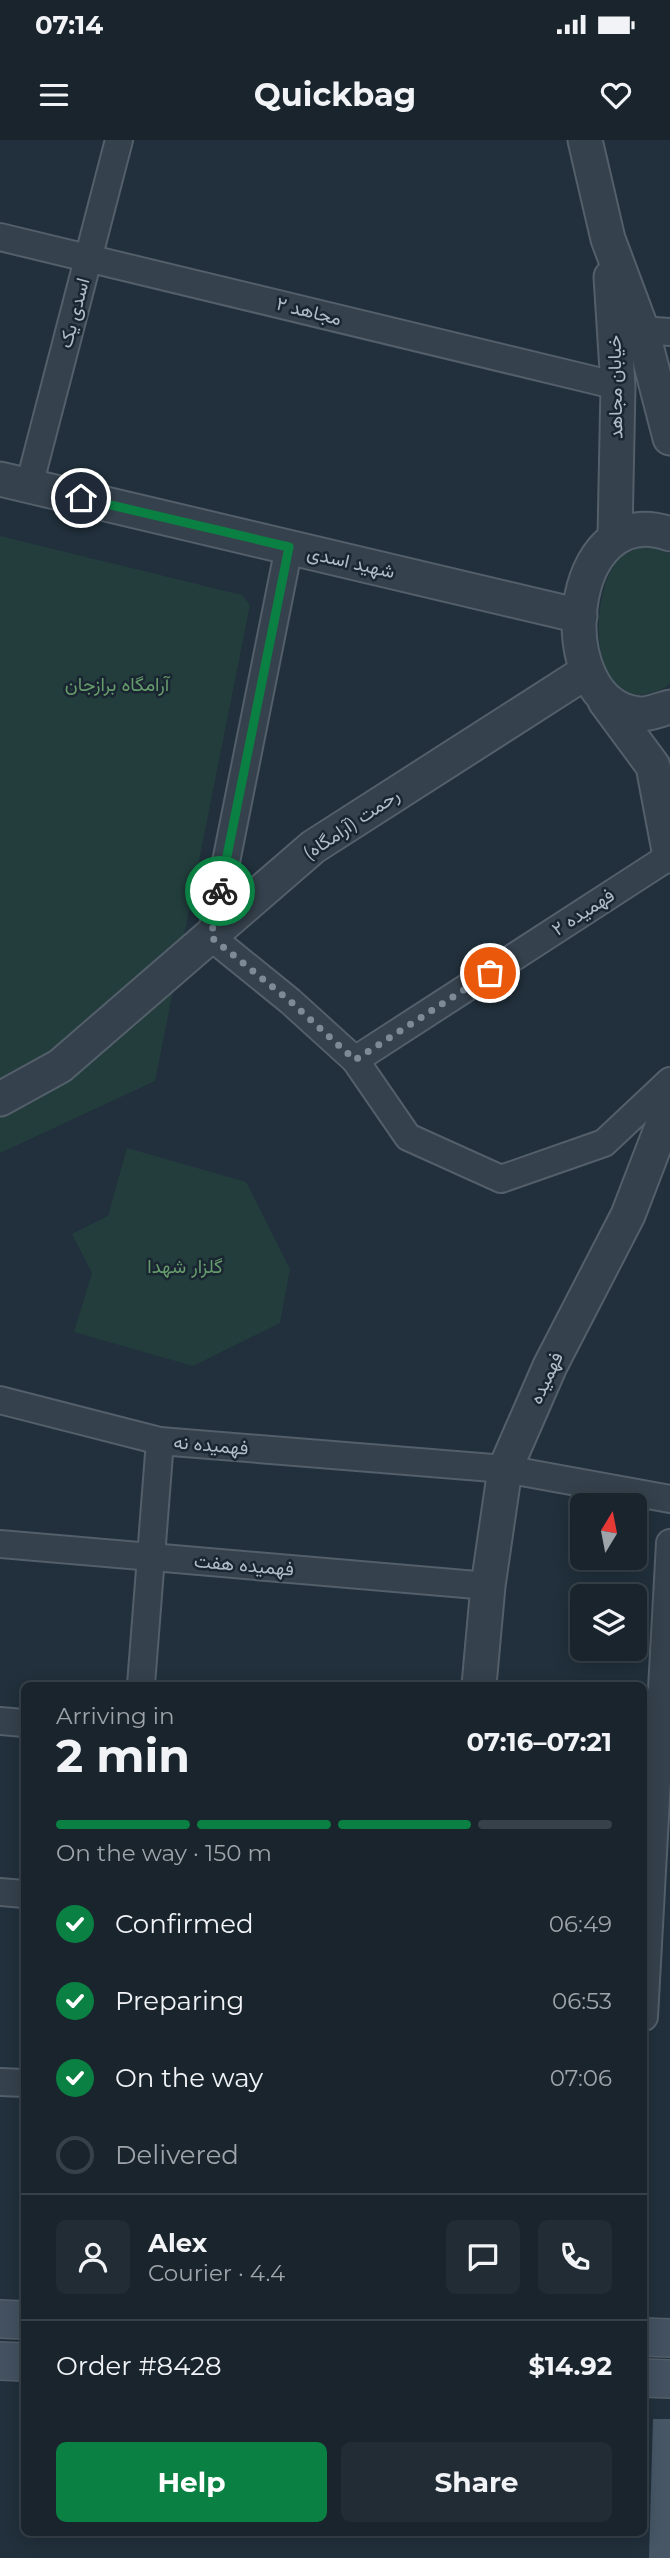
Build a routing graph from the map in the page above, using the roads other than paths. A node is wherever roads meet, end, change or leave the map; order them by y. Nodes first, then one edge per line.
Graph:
1 (119, 140) edge
2 (585, 140) edge
3 (0, 237) edge
4 (608, 239) junction
5 (88, 258) junction
6 (656, 331) edge
7 (618, 386) junction
8 (670, 438) edge
9 (14, 482) edge
10 (670, 534) edge
11 (615, 535) junction
12 (289, 547) junction
13 (580, 616) junction
14 (586, 672) junction
15 (605, 701) junction
16 (670, 707) edge
17 (670, 856) edge
18 (211, 937) junction
19 (355, 1060) junction
20 (670, 1081) edge
21 (670, 1086) edge
22 (0, 1099) edge
23 (0, 1400) edge
24 (160, 1441) junction
25 (505, 1469) junction
26 (670, 1499) edge
27 (670, 1543) edge
28 (0, 1544) edge
29 (151, 1557) junction
30 (488, 1586) junction
31 (141, 1682) edge
32 (479, 1682) edge
33 (0, 1721) edge
34 (21, 1723) edge
35 (0, 1892) edge
36 (21, 1894) edge
37 (654, 1944) edge
38 (647, 1995) edge
39 (0, 2082) edge
40 (21, 2083) edge
41 (0, 2319) edge
42 (21, 2320) edge
43 (647, 2337) edge
44 (670, 2338) edge
45 (0, 2361) edge
46 (21, 2362) edge
47 (647, 2378) edge
48 (670, 2379) edge

1 - 5 street, اسدی یک
2 - 4 street, خیابان مجاهد
3 - 5 street, مجاهد ۲
4 - 6 street, خیابان مجاهد
4 - 7 street, خیابان مجاهد
5 - 7 street, مجاهد ۲
5 - 9 street, اسدی یک
6 - 8 street, خیابان مجاهد
7 - 11 street, خیابان مجاهد
9 - 12 street, شهید اسدی
10 - 11 street
11 - 13 street
12 - 13 street, شهید اسدی
12 - 18 street
13 - 14 street
14 - 15 street
14 - 18 street, رحمت (آرامگاه)
15 - 16 street
15 - 17 street
17 - 19 street, فهمیده ۲
18 - 19 street
18 - 22 street, رحمت (آرامگاه)
19 - 20 street
21 - 25 street, فهمیده
23 - 24 street
24 - 25 street, فهمیده نه
24 - 29 street, فهمیده نه
25 - 26 street, فهمیده نه
25 - 30 street, فهمیده
27 - 37 street
28 - 29 street, فهمیده هفت
29 - 30 street, فهمیده هفت
29 - 31 street, فهمیده نه
30 - 32 street, فهمیده
33 - 34 street
35 - 36 street
37 - 38 street
39 - 40 street
41 - 42 main road
43 - 44 main road
45 - 46 main road
47 - 48 main road

